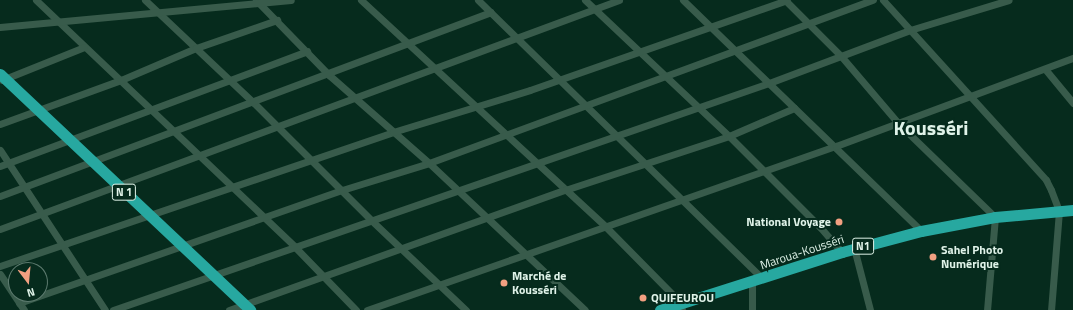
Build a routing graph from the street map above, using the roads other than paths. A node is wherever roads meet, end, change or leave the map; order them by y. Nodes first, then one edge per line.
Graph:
1 (36, 0) edge
2 (145, 0) edge
3 (291, 0) edge
4 (361, 0) edge
5 (478, 0) edge
6 (585, 0) edge
7 (619, 0) edge
8 (683, 0) edge
9 (785, 0) edge
10 (873, 0) edge
11 (883, 0) edge
12 (1009, 0) edge
13 (258, 1) edge
14 (594, 9) junction
15 (156, 12) junction
16 (491, 12) junction
17 (277, 20) junction
18 (59, 22) junction
19 (809, 25) junction
20 (0, 27) edge
21 (710, 27) junction
22 (910, 30) junction
23 (518, 38) junction
24 (406, 43) junction
25 (84, 47) junction
26 (196, 48) junction
27 (307, 51) junction
28 (638, 51) junction
29 (736, 52) junction
30 (840, 56) junction
31 (1073, 58) edge
32 (434, 69) junction
33 (1045, 69) junction
34 (329, 75) junction
35 (666, 77) junction
36 (2, 78) edge
37 (560, 79) junction
38 (121, 80) junction
39 (229, 80) junction
40 (769, 83) junction
41 (968, 97) junction
42 (357, 98) junction
43 (253, 102) junction
44 (1073, 103) edge
45 (586, 105) junction
46 (475, 106) junction
47 (698, 108) junction
48 (794, 108) junction
49 (37, 109) junction
50 (153, 110) junction
51 (898, 123) junction
52 (0, 124) edge
53 (279, 127) junction
54 (174, 132) junction
55 (393, 132) junction
56 (506, 134) junction
57 (618, 135) junction
58 (729, 136) junction
59 (71, 140) junction
60 (836, 146) junction
61 (0, 150) edge
62 (197, 156) junction
63 (312, 161) junction
64 (94, 162) junction
65 (8, 163) junction
66 (429, 163) junction
67 (538, 163) junction
68 (646, 163) junction
69 (0, 166) edge
70 (764, 171) junction
71 (118, 186) junction
72 (24, 187) junction
73 (230, 188) junction
74 (342, 190) junction
75 (565, 190) junction
76 (457, 191) junction
77 (0, 196) edge
78 (683, 200) junction
79 (1059, 210) junction
80 (1073, 210) edge
81 (42, 213) junction
82 (148, 216) junction
83 (995, 216) junction
84 (264, 217) junction
85 (487, 219) junction
86 (371, 220) junction
87 (606, 227) junction
88 (0, 229) edge
89 (921, 231) junction
90 (62, 244) junction
91 (179, 246) junction
92 (294, 246) junction
93 (854, 248) junction
94 (402, 249) junction
95 (842, 252) junction
96 (524, 255) junction
97 (0, 266) edge
98 (0, 274) edge
99 (214, 276) junction
100 (323, 276) junction
101 (84, 279) junction
102 (757, 280) junction
103 (441, 284) junction
104 (20, 303) junction
105 (682, 306) edge
106 (247, 307) edge
107 (24, 310) edge
108 (105, 310) edge
109 (113, 310) edge
110 (228, 310) edge
111 (356, 310) edge
112 (367, 310) edge
113 (466, 310) edge
114 (585, 310) edge
115 (660, 310) edge
116 (752, 310) edge
117 (870, 310) edge
118 (987, 310) edge
119 (1051, 310) edge

1 - 18 street
2 - 15 street
3 - 13 street
4 - 24 street
5 - 16 street
6 - 14 street
7 - 14 street
8 - 21 street
9 - 19 street
9 - 21 street
10 - 19 street
11 - 22 street
12 - 22 street
13 - 15 street
13 - 17 street
14 - 23 street
14 - 28 street
15 - 18 street
15 - 26 street
16 - 23 street
16 - 24 street
17 - 26 street
17 - 27 street
18 - 20 street
18 - 25 street
19 - 29 street
19 - 30 street
21 - 28 street
21 - 29 street
22 - 30 street
22 - 41 street
23 - 32 street
23 - 37 street
24 - 32 street
24 - 34 street
25 - 36 street
25 - 38 street
26 - 38 street
26 - 39 street
27 - 34 street
27 - 39 street
28 - 35 street
28 - 37 street
29 - 35 street
29 - 40 street
30 - 40 street
30 - 51 street
31 - 33 street
32 - 42 street
32 - 46 street
33 - 41 street
33 - 44 street
34 - 42 street
34 - 43 street
35 - 45 street
35 - 47 street
36 - 49 highway, N 1
37 - 45 street
37 - 46 street
38 - 49 street
38 - 50 street
39 - 43 street
39 - 50 street
40 - 47 street
40 - 48 street
41 - 51 street
41 - 79 street
42 - 53 street
42 - 55 street
43 - 53 street
43 - 54 street
45 - 56 street
45 - 57 street
46 - 55 street
46 - 56 street
47 - 57 street
47 - 58 street
48 - 58 street
48 - 60 street
49 - 52 street
49 - 59 highway, N 1
50 - 54 street
50 - 59 street
51 - 60 street
51 - 83 street
53 - 62 street
53 - 63 street
54 - 62 street
54 - 64 street
55 - 63 street
55 - 66 street
56 - 66 street
56 - 67 street
57 - 67 street
57 - 68 street
58 - 68 street
58 - 70 street
59 - 64 highway, N 1
59 - 65 street
60 - 70 street
60 - 89 street
61 - 65 street
62 - 71 street
62 - 73 street
63 - 73 street
63 - 74 street
64 - 71 highway, N 1
64 - 72 street
65 - 69 street
65 - 72 street
66 - 74 street
66 - 76 street
67 - 75 street
67 - 76 street
68 - 75 street
68 - 78 street
70 - 78 street
70 - 95 street
71 - 81 street
71 - 82 highway, N 1
72 - 77 street
72 - 81 street
73 - 82 street
73 - 84 street
74 - 84 street
74 - 86 street
75 - 85 street
75 - 87 street
76 - 85 street
76 - 86 street
78 - 87 street
78 - 102 street
79 - 80 highway, Maroua-Kousséri / N1
79 - 83 highway, Maroua-Kousséri / N1
79 - 119 street
81 - 88 street
81 - 90 street
82 - 90 street
82 - 91 highway, N 1
83 - 89 highway, Maroua-Kousséri / N1
83 - 118 street
84 - 91 street
84 - 92 street
85 - 94 street
85 - 96 street
86 - 92 street
86 - 94 street
87 - 96 street
87 - 105 street
89 - 93 highway, Maroua-Kousséri / N1
90 - 97 street
90 - 101 street
91 - 99 highway, N 1
91 - 101 street
92 - 99 street
92 - 100 street
93 - 95 highway, Maroua-Kousséri / N1
93 - 117 street
94 - 100 street
94 - 103 street
95 - 102 highway, Maroua-Kousséri / N1
96 - 103 street
96 - 114 street
98 - 104 street
99 - 106 highway, N 1
99 - 109 street
100 - 106 street
100 - 111 street
101 - 104 street
101 - 108 street
102 - 105 highway, Maroua-Kousséri / N1
102 - 116 street
103 - 112 street
103 - 113 street
104 - 107 street
105 - 115 highway, Maroua-Kousséri / N1
106 - 110 street

